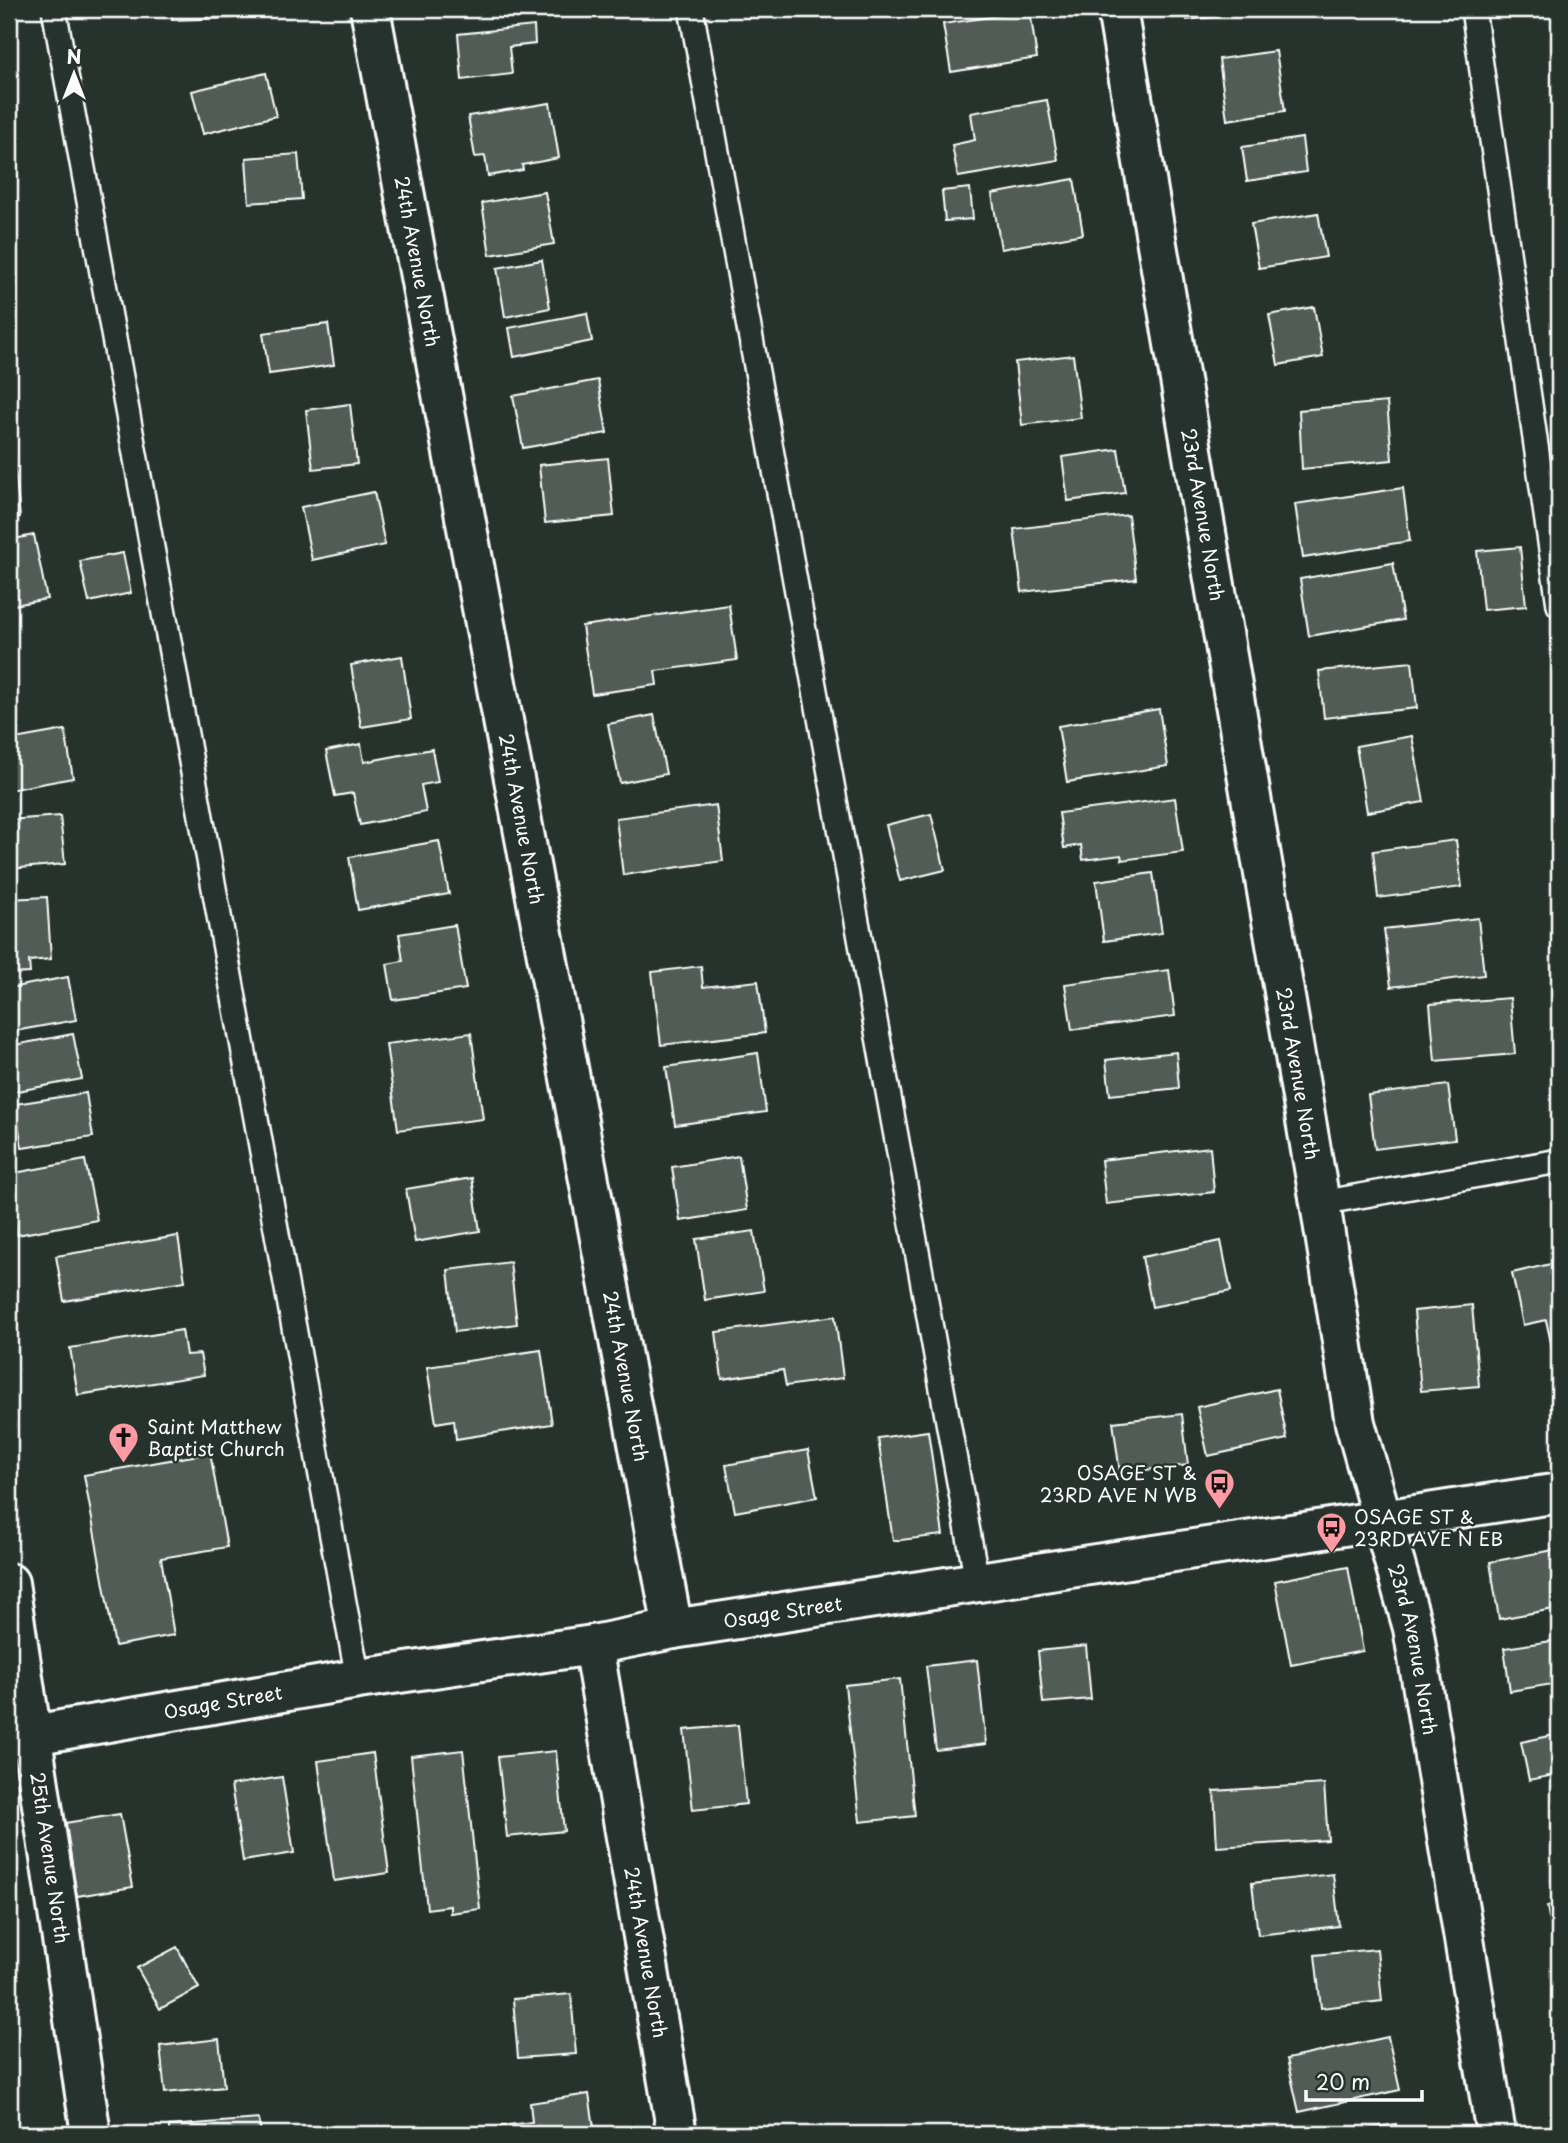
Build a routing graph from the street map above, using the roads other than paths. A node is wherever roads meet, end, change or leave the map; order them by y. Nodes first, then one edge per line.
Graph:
1 (54, 9) edge
2 (370, 9) edge
3 (691, 9) edge
4 (1117, 9) edge
5 (1473, 9) edge
6 (1559, 605) edge
7 (1559, 1161) edge
8 (1320, 1203) junction
9 (1559, 1493) edge
10 (1383, 1522) junction
11 (978, 1581) junction
12 (9, 1583) edge
13 (673, 1629) junction
14 (593, 1645) junction
15 (358, 1679) junction
16 (20, 1737) edge
17 (91, 2134) edge
18 (677, 2134) edge
19 (1496, 2134) edge

1 - 15 lane
2 - 13 street, 24th Avenue North
3 - 11 lane
4 - 8 street, 23rd Avenue North
5 - 6 lane
7 - 8 lane
8 - 10 street, 23rd Avenue North
9 - 10 street, Osage Street
10 - 11 street, Osage Street
10 - 19 street, 23rd Avenue North
11 - 13 street, Osage Street
12 - 16 street, 25th Avenue North
13 - 14 street, Osage Street
14 - 15 street, Osage Street
14 - 18 street, 24th Avenue North
15 - 16 street, Osage Street
16 - 17 street, 25th Avenue North

